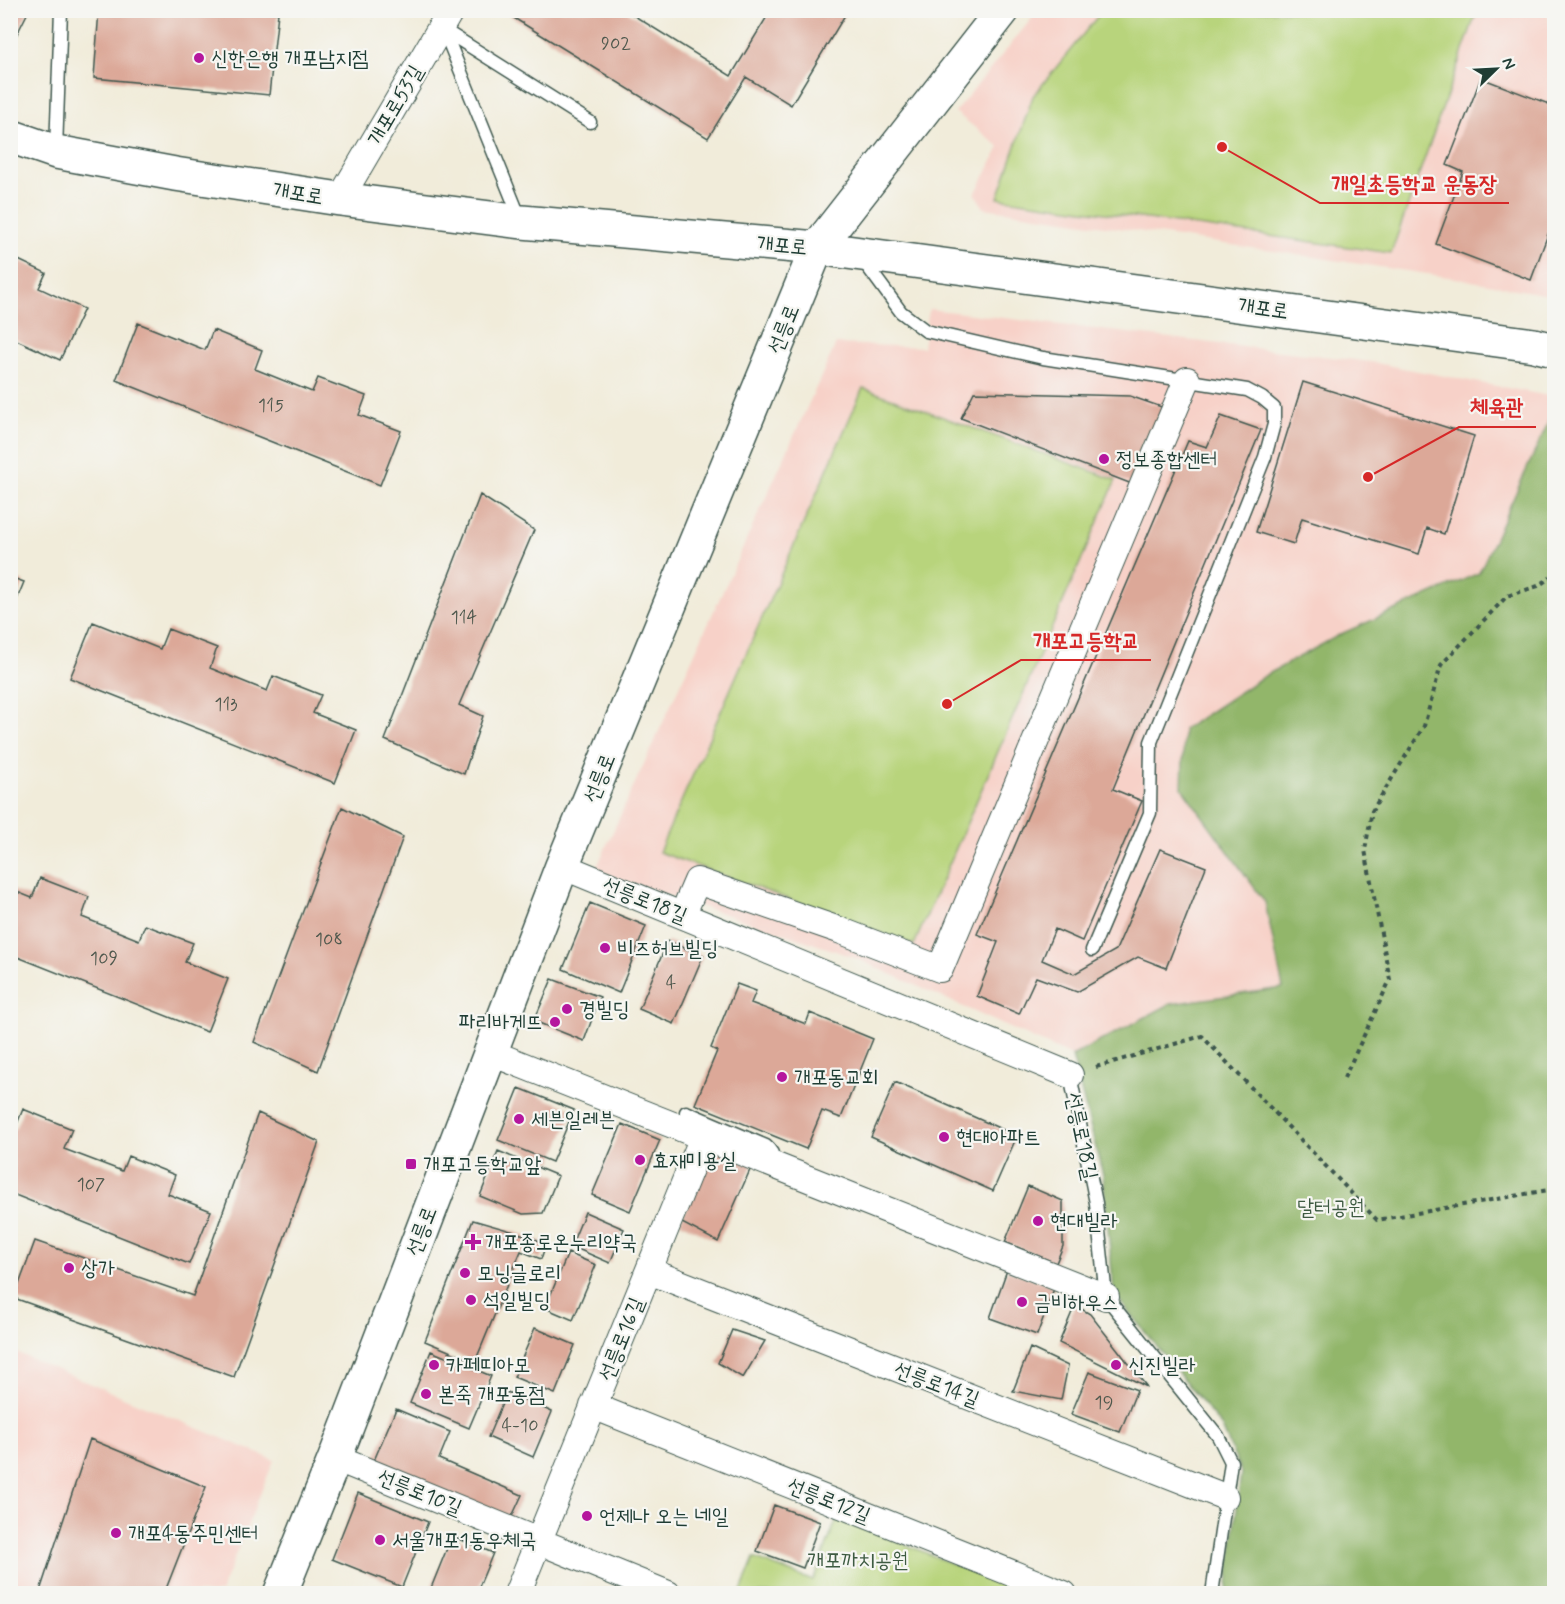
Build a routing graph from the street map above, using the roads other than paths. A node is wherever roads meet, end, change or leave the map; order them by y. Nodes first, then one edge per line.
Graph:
1 (61, 10) edge
2 (1003, 10) edge
3 (450, 17) edge
4 (590, 122) dead end
5 (10, 136) edge
6 (56, 152) junction
7 (340, 199) junction
8 (522, 222) junction
9 (817, 248) junction
10 (857, 254) junction
11 (1554, 350) edge
12 (1187, 380) junction
13 (562, 866) junction
14 (688, 902) dead end
15 (1092, 950) dead end
16 (489, 1052) junction
17 (1070, 1075) joint
18 (686, 1112) dead end
19 (703, 1137) junction
20 (772, 1164) junction
21 (649, 1271) junction
22 (1106, 1297) junction
23 (593, 1406) junction
24 (335, 1458) junction
25 (1226, 1497) junction
26 (538, 1540) junction
27 (280, 1593) edge
28 (517, 1593) edge
29 (665, 1593) edge
30 (1065, 1593) edge
31 (1212, 1593) edge

1 - 6 lane
2 - 9 street, 선릉로
3 - 4 lane
3 - 7 street, 개포로53길
3 - 8 lane
5 - 6 street, 개포로
6 - 7 street, 개포로
7 - 8 street, 개포로
8 - 9 street, 개포로
9 - 10 street, 개포로
9 - 13 street, 선릉로
10 - 11 street, 개포로
10 - 12 lane
12 - 14 street
12 - 15 lane
13 - 16 street, 선릉로
13 - 17 street, 선릉로18길
16 - 19 street
16 - 24 street, 선릉로
17 - 22 lane, 선릉로18길
18 - 20 lane
19 - 20 street
19 - 21 street, 선릉로16길
20 - 22 street
21 - 23 street, 선릉로16길
21 - 25 street, 선릉로14길
22 - 25 lane
23 - 26 street, 선릉로16길
23 - 30 street, 선릉로12길
24 - 26 street, 선릉로10길
24 - 27 street, 선릉로
25 - 31 lane
26 - 28 street
26 - 29 street, 선릉로10길

